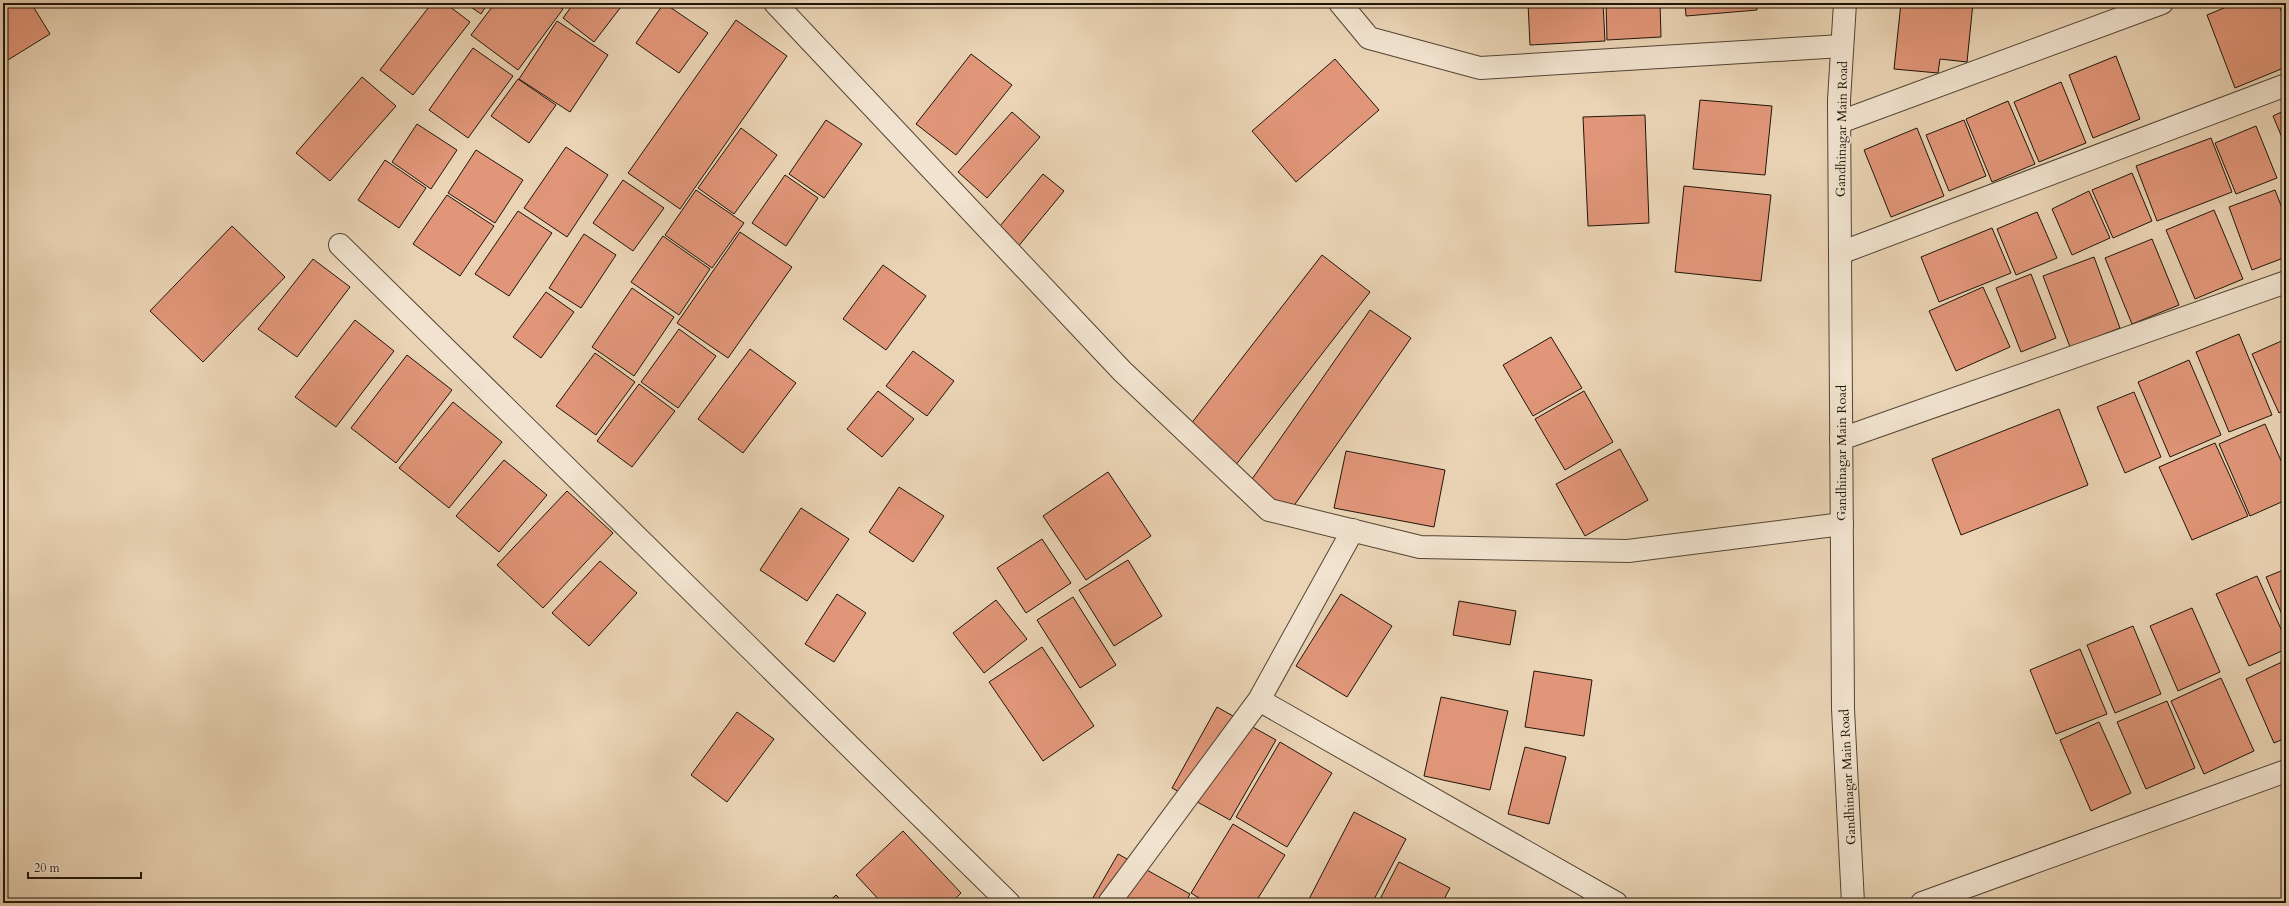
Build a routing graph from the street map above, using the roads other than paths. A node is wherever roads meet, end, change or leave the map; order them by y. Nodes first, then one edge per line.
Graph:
1 (775, 3) edge
2 (1340, 3) edge
3 (1845, 3) edge
4 (2162, 3) edge
5 (1842, 46) junction
6 (2286, 85) edge
7 (1840, 122) junction
8 (340, 245) dead end
9 (1840, 253) junction
10 (2286, 282) edge
11 (1841, 439) junction
12 (1842, 524) junction
13 (1353, 530) junction
14 (1259, 700) junction
15 (2286, 771) edge
16 (1009, 903) edge
17 (1109, 903) edge
18 (1616, 903) edge
19 (1853, 903) edge
20 (1922, 903) edge

1 - 13 street
2 - 5 street
3 - 5 street, Gandhinagar Main Road
4 - 7 street
5 - 7 street, Gandhinagar Main Road
6 - 9 street
7 - 9 street, Gandhinagar Main Road
8 - 16 street
9 - 11 street, Gandhinagar Main Road
10 - 11 street
11 - 12 street, Gandhinagar Main Road
12 - 13 street
12 - 19 street, Gandhinagar Main Road
13 - 14 street
14 - 17 street
14 - 18 street
15 - 20 street

